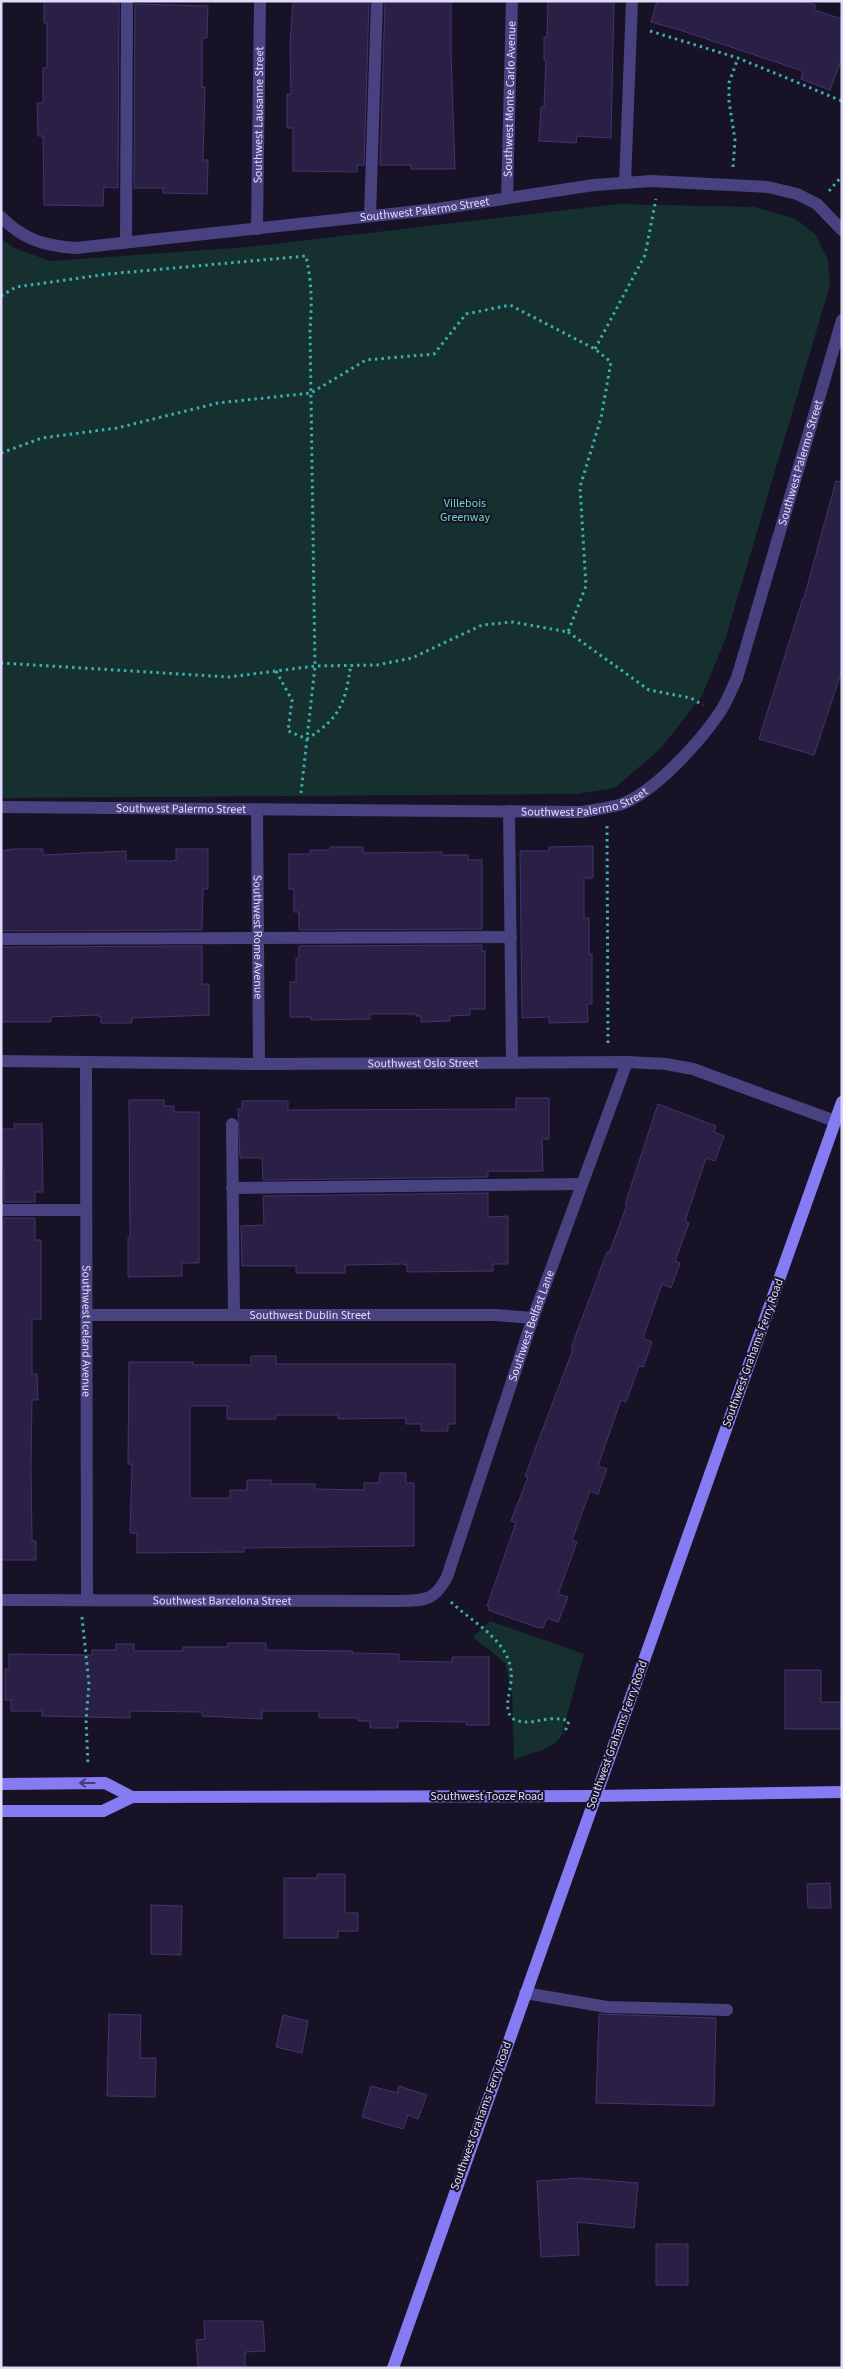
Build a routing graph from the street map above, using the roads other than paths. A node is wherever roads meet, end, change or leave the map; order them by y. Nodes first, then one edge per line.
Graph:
1 (127, 1) edge
2 (260, 1) edge
3 (377, 1) edge
4 (512, 1) edge
5 (632, 1) edge
6 (625, 183) junction
7 (507, 198) junction
8 (370, 216) junction
9 (1, 217) edge
10 (840, 225) edge
11 (257, 229) junction
12 (126, 242) junction
13 (842, 320) edge
14 (1, 808) edge
15 (257, 811) junction
16 (510, 811) junction
17 (511, 937) junction
18 (258, 938) junction
19 (1, 939) edge
20 (1, 1062) edge
21 (86, 1062) junction
22 (627, 1062) junction
23 (512, 1063) junction
24 (259, 1064) junction
25 (842, 1102) edge
26 (835, 1121) junction
27 (232, 1124) dead end
28 (582, 1184) junction
29 (232, 1188) junction
30 (1, 1210) edge
31 (86, 1210) junction
32 (86, 1315) junction
33 (234, 1315) junction
34 (533, 1318) junction
35 (440, 1590) joint
36 (1, 1600) edge
37 (87, 1600) junction
38 (1, 1784) edge
39 (842, 1792) edge
40 (595, 1796) junction
41 (132, 1797) junction
42 (1, 1810) edge
43 (525, 1993) junction
44 (727, 2010) dead end
45 (393, 2368) edge

1 - 12 street
2 - 11 street, Southwest Lausanne Street
3 - 8 street
4 - 7 street, Southwest Monte Carlo Avenue
5 - 6 street
6 - 7 street, Southwest Palermo Street
6 - 10 street, Southwest Palermo Street
7 - 8 street, Southwest Palermo Street
8 - 11 street, Southwest Palermo Street
9 - 12 street, Southwest Palermo Street
11 - 12 street, Southwest Palermo Street
13 - 16 street, Southwest Palermo Street
14 - 15 street, Southwest Palermo Street
15 - 16 street, Southwest Palermo Street
15 - 18 street, Southwest Rome Avenue
16 - 17 street
17 - 18 street
17 - 23 street
18 - 19 street
18 - 24 street, Southwest Rome Avenue
20 - 21 street, Southwest Oslo Street
21 - 24 street, Southwest Oslo Street
21 - 31 street, Southwest Iceland Avenue
22 - 23 street, Southwest Oslo Street
22 - 26 street, Southwest Oslo Street
22 - 28 street, Southwest Belfast Lane
23 - 24 street, Southwest Oslo Street
25 - 26 main road, Southwest Grahams Ferry Road
26 - 40 main road, Southwest Grahams Ferry Road
27 - 29 street
28 - 29 street
28 - 34 street, Southwest Belfast Lane
29 - 33 street
30 - 31 street
31 - 32 street, Southwest Iceland Avenue
32 - 33 street, Southwest Dublin Street
32 - 37 street, Southwest Iceland Avenue
33 - 34 street, Southwest Dublin Street
34 - 35 street, Southwest Belfast Lane
35 - 37 street, Southwest Barcelona Street
36 - 37 street, Southwest Barcelona Street
41 -> 38 main road, Southwest Tooze Road
39 - 40 main road, Southwest Tooze Road
40 - 41 main road, Southwest Tooze Road
40 - 43 main road, Southwest Grahams Ferry Road
41 - 42 main road, Southwest Tooze Road
43 - 44 street
43 - 45 main road, Southwest Grahams Ferry Road

